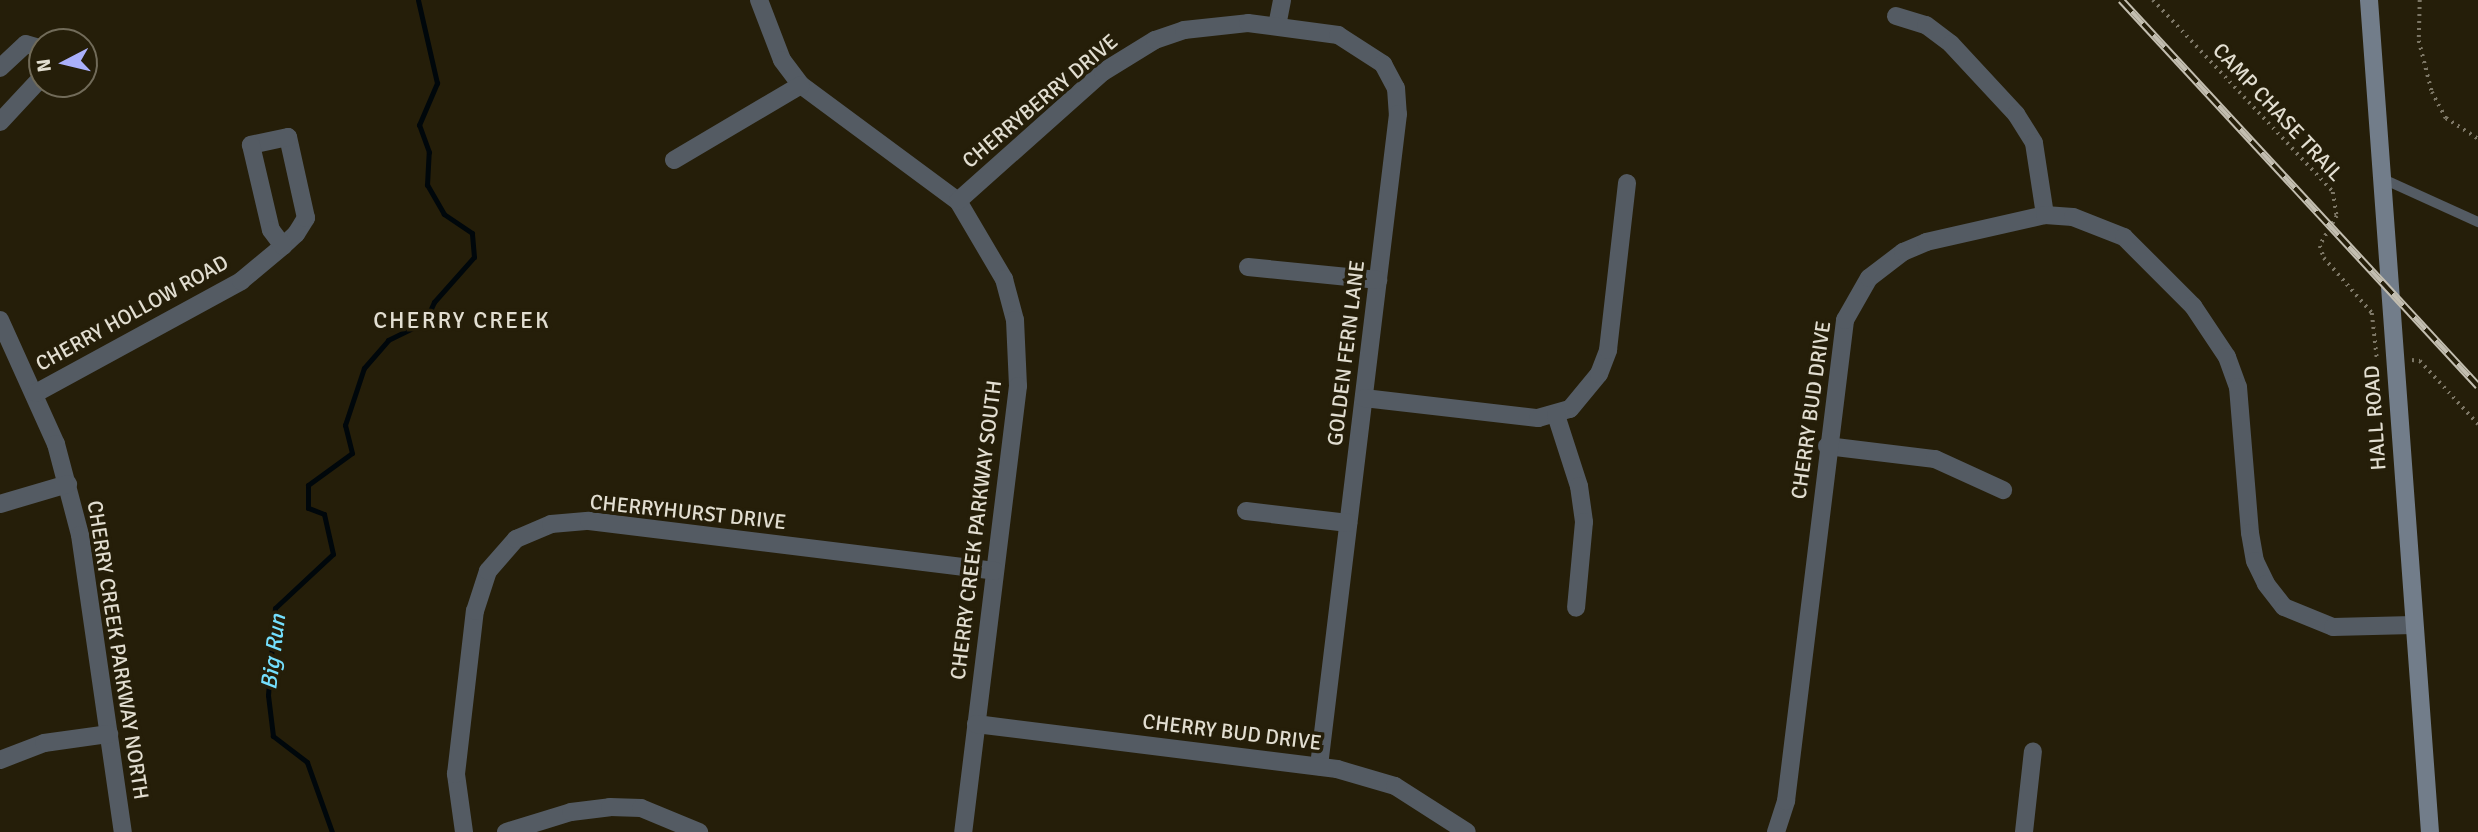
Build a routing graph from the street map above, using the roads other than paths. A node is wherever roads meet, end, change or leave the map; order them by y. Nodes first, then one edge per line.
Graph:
1 (759, 0) edge
2 (1282, 0) edge
3 (2369, 0) edge
4 (1896, 16) dead end
5 (1277, 26) junction
6 (28, 45) edge
7 (0, 68) edge
8 (801, 85) junction
9 (28, 92) edge
10 (0, 122) edge
11 (674, 160) dead end
12 (2381, 178) junction
13 (1627, 183) dead end
14 (958, 201) junction
15 (2045, 215) junction
16 (2478, 222) edge
17 (282, 246) junction
18 (1248, 267) dead end
19 (1378, 280) junction
20 (0, 320) edge
21 (36, 393) junction
22 (1364, 398) junction
23 (1556, 415) junction
24 (1827, 446) junction
25 (68, 484) junction
26 (2003, 490) dead end
27 (0, 504) edge
28 (1246, 511) dead end
29 (1348, 523) junction
30 (995, 570) junction
31 (1576, 608) dead end
32 (2413, 625) junction
33 (976, 724) junction
34 (109, 734) junction
35 (2033, 751) dead end
36 (0, 760) edge
37 (1319, 766) junction
38 (124, 832) edge
39 (464, 832) edge
40 (506, 832) edge
41 (699, 832) edge
42 (963, 832) edge
43 (1467, 832) edge
44 (1776, 832) edge
45 (2024, 832) edge
46 (2430, 832) edge

1 - 8 street, CHERRY CREEK PARKWAY SOUTH
2 - 5 street
3 - 12 main road, HALL ROAD
4 - 15 street
5 - 14 street, CHERRYBERRY DRIVE
5 - 19 street, GOLDEN FERN LANE
6 - 7 street
8 - 11 street
8 - 14 street, CHERRY CREEK PARKWAY SOUTH
9 - 10 street
12 - 16 lane
12 - 32 main road, HALL ROAD
13 - 23 street
14 - 30 street, CHERRY CREEK PARKWAY SOUTH
15 - 24 street, CHERRY BUD DRIVE
15 - 32 street, CHERRY BUD DRIVE
17 - 17 street, CHERRY HOLLOW ROAD
17 - 21 street, CHERRY HOLLOW ROAD
18 - 19 street
19 - 22 street, GOLDEN FERN LANE
20 - 21 street, CHERRY CREEK PARKWAY NORTH
21 - 25 street, CHERRY CREEK PARKWAY NORTH
22 - 23 street
22 - 29 street, GOLDEN FERN LANE
23 - 31 street
24 - 26 street
24 - 44 street, CHERRY BUD DRIVE
25 - 27 street
25 - 34 street, CHERRY CREEK PARKWAY NORTH
28 - 29 street
29 - 37 street, GOLDEN FERN LANE
30 - 33 street, CHERRY CREEK PARKWAY SOUTH
30 - 39 street, CHERRYHURST DRIVE
32 - 46 main road, HALL ROAD
33 - 37 street, CHERRY BUD DRIVE
33 - 42 street, CHERRY CREEK PARKWAY SOUTH
34 - 36 street
34 - 38 street, CHERRY CREEK PARKWAY NORTH
35 - 45 street
37 - 43 street, CHERRY BUD DRIVE
40 - 41 street

